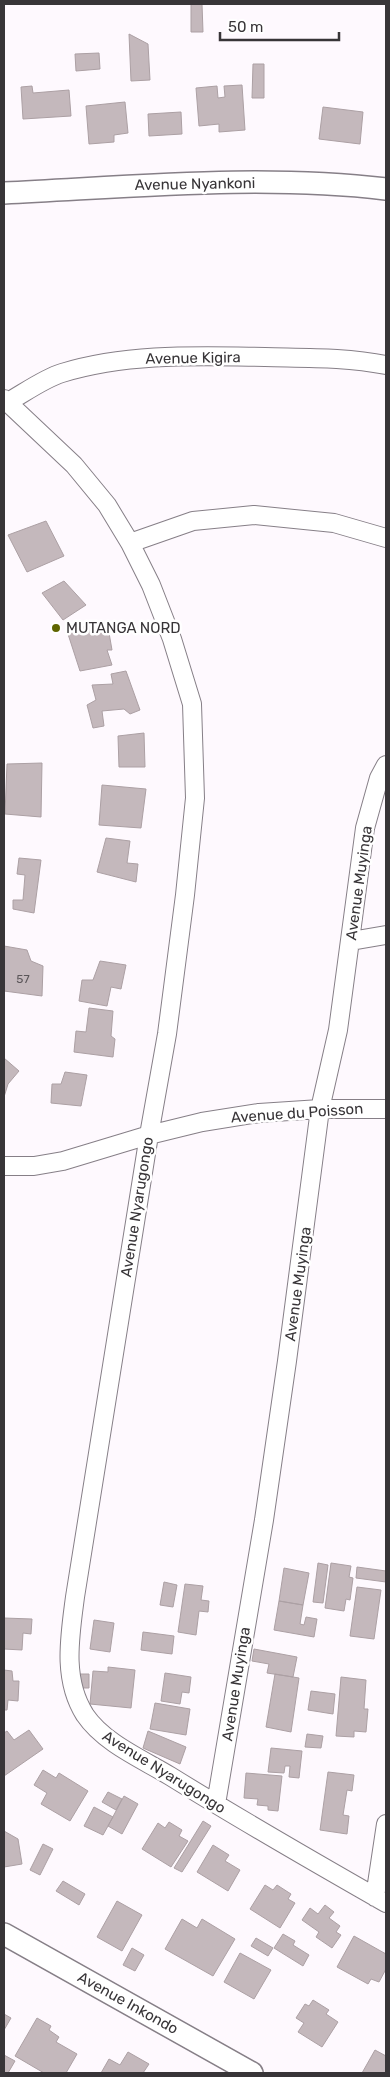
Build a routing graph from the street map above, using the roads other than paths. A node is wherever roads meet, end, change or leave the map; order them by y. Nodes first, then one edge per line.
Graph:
1 (386, 189) edge
2 (4, 193) edge
3 (386, 366) edge
4 (6, 400) edge
5 (386, 538) edge
6 (130, 543) junction
7 (386, 765) edge
8 (386, 935) edge
9 (351, 941) junction
10 (320, 1109) junction
11 (386, 1109) edge
12 (149, 1135) junction
13 (4, 1166) edge
14 (216, 1804) junction
15 (386, 1824) edge
16 (381, 1900) edge
17 (4, 1934) edge
18 (252, 2073) edge

1 - 2 street, Avenue Nyankoni
3 - 4 street, Avenue Kigira
4 - 6 street, Avenue Nyarugongo
5 - 6 street
6 - 12 street, Avenue Nyarugongo
7 - 9 street, Avenue Muyinga
8 - 9 street
9 - 10 street, Avenue Muyinga
10 - 11 street, Avenue du Poisson
10 - 12 street, Avenue du Poisson
10 - 14 street, Avenue Muyinga
12 - 13 street, Avenue du Poisson
12 - 14 street, Avenue Nyarugongo
14 - 16 street, Avenue Nyarugongo
15 - 16 street
17 - 18 street, Avenue Inkondo

